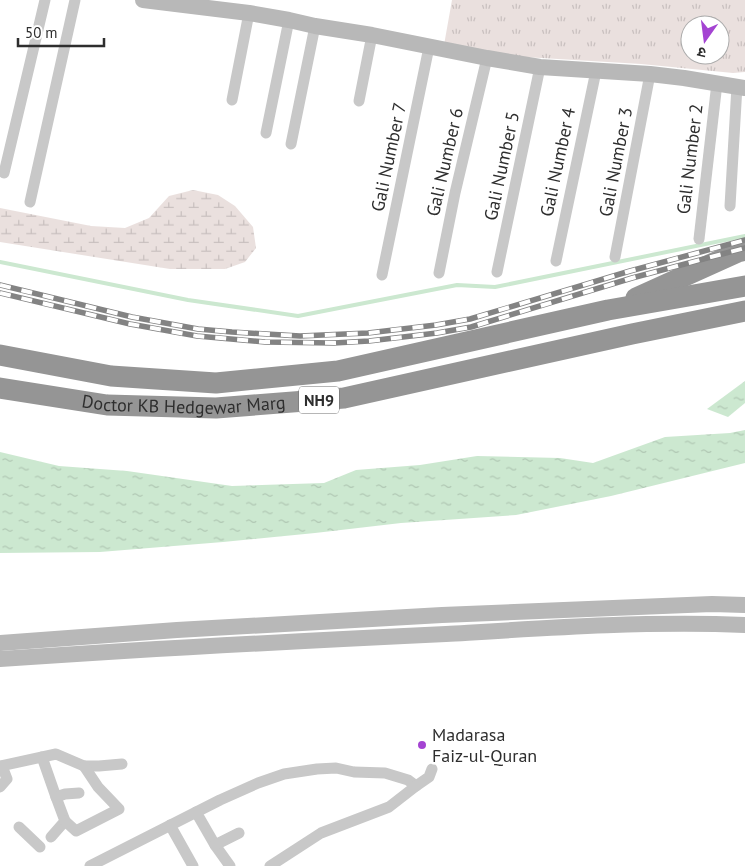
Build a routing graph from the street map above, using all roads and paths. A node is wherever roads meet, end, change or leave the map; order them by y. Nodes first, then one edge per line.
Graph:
1 (45, 0) edge
2 (75, 0) edge
3 (143, 0) edge
4 (249, 13) junction
5 (289, 20) junction
6 (315, 26) junction
7 (372, 35) junction
8 (429, 47) junction
9 (487, 58) junction
10 (540, 67) junction
11 (596, 71) junction
12 (650, 74) junction
13 (717, 83) junction
14 (741, 87) edge
15 (232, 100) dead end
16 (359, 101) dead end
17 (266, 133) dead end
18 (291, 144) dead end
19 (4, 173) dead end
20 (30, 202) dead end
21 (730, 206) dead end
22 (699, 239) dead end
23 (745, 250) edge
24 (615, 257) dead end
25 (556, 261) dead end
26 (497, 272) dead end
27 (439, 273) dead end
28 (382, 275) dead end
29 (745, 286) edge
30 (608, 310) junction
31 (745, 311) edge
32 (745, 326) edge
33 (632, 334) junction
34 (0, 348) edge
35 (9, 357) edge
36 (0, 388) edge
37 (745, 605) edge
38 (745, 625) edge
39 (0, 643) edge
40 (0, 659) edge
41 (42, 757) junction
42 (122, 764) dead end
43 (1, 766) edge
44 (84, 766) junction
45 (432, 769) dead end
46 (416, 786) junction
47 (0, 787) edge
48 (79, 793) dead end
49 (56, 797) junction
50 (196, 812) junction
51 (65, 821) junction
52 (170, 825) junction
53 (19, 827) dead end
54 (239, 833) dead end
55 (51, 837) dead end
56 (215, 845) junction
57 (40, 847) dead end
58 (112, 861) edge
59 (90, 866) edge
60 (193, 866) edge
61 (230, 866) edge
62 (270, 866) edge

1 - 19 street
2 - 20 street
3 - 4 main road
4 - 5 main road
4 - 15 street
5 - 6 main road
5 - 17 street
6 - 7 main road
6 - 18 street
7 - 8 main road
7 - 16 street
8 - 9 main road
8 - 28 street, Gali Number 7
9 - 10 main road
9 - 27 street, Gali Number 6
10 - 11 main road
10 - 26 street, Gali Number 5
11 - 12 main road
11 - 25 street, Gali Number 4
12 - 13 main road
12 - 24 street, Gali Number 3
13 - 14 main road
13 - 22 street, Gali Number 2
14 - 21 street
23 - 30 highway
29 - 30 highway
30 - 35 highway, Doctor KB Hedgewar Marg / NH9
31 - 33 highway
32 - 33 highway
33 - 36 highway, Doctor KB Hedgewar Marg / NH9
34 - 35 main road
37 - 39 main road
38 - 40 main road
41 - 43 street
41 - 44 street
41 - 49 street
42 - 44 street
43 - 47 street
44 - 51 street
45 - 46 street
46 - 50 street
46 - 62 street
48 - 49 street
49 - 51 street
50 - 52 street
50 - 56 street
51 - 55 street
52 - 58 street
52 - 60 street
53 - 57 street
54 - 56 street
56 - 61 street
58 - 59 street

